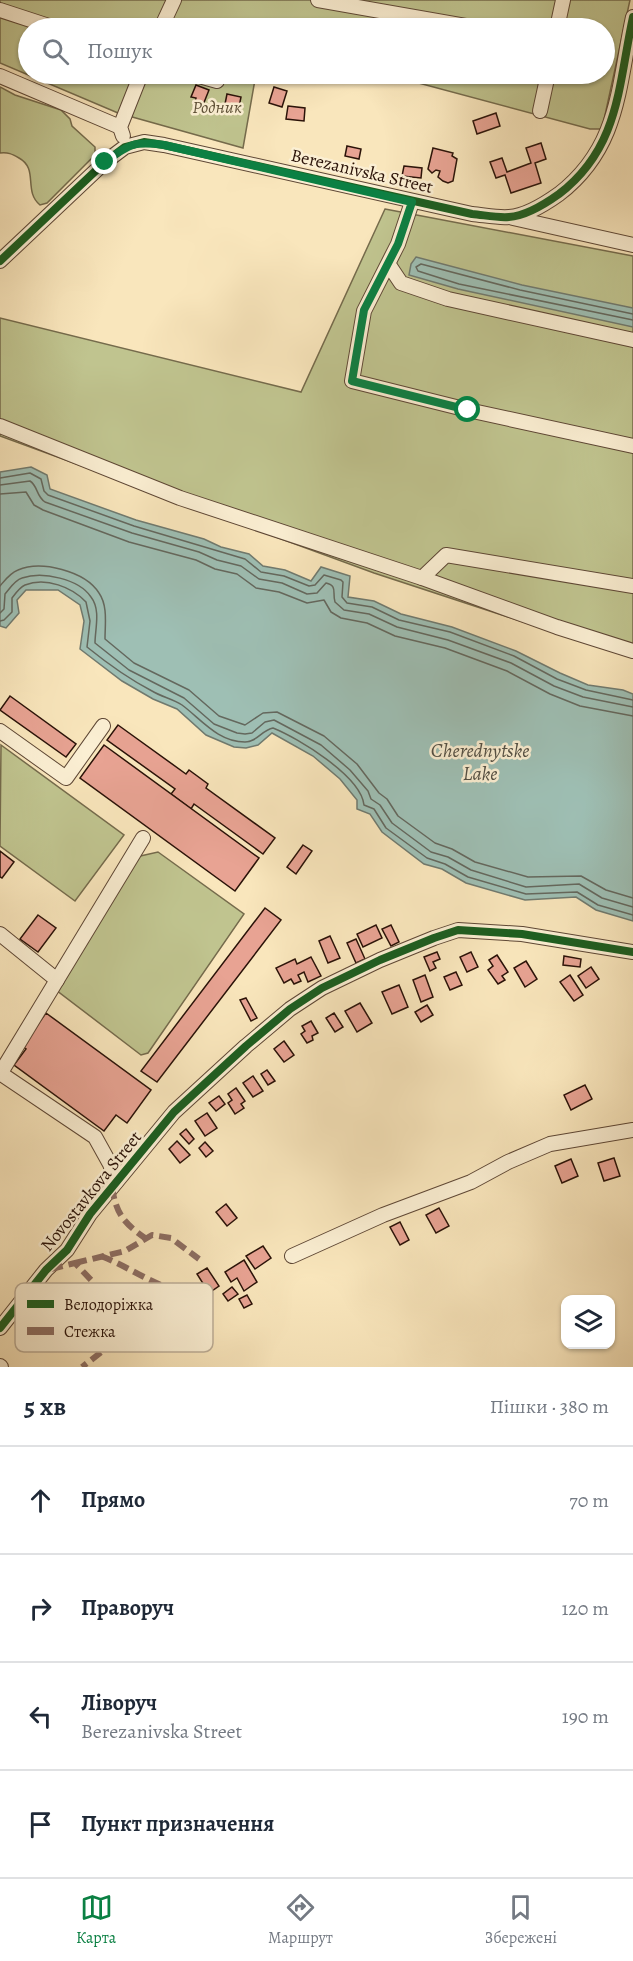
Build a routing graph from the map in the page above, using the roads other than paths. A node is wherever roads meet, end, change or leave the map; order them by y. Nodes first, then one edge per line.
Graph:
1 (174, 0) edge
2 (318, 0) edge
3 (563, 0) edge
4 (0, 10) edge
5 (633, 17) edge
6 (24, 18) edge
7 (166, 18) edge
8 (420, 18) edge
9 (559, 18) edge
10 (631, 36) edge
11 (0, 76) edge
12 (18, 84) edge
13 (19, 84) edge
14 (137, 84) edge
15 (546, 84) edge
16 (540, 111) dead end
17 (120, 127) junction
18 (125, 147) junction
19 (412, 202) junction
20 (510, 217) junction
21 (633, 245) edge
22 (0, 261) edge
23 (389, 265) junction
24 (633, 340) edge
25 (0, 426) edge
26 (633, 446) edge
27 (422, 578) junction
28 (633, 586) edge
29 (633, 651) edge
30 (103, 726) dead end
31 (0, 731) edge
32 (143, 838) dead end
33 (0, 934) edge
34 (633, 952) edge
35 (57, 980) junction
36 (0, 1074) edge
37 (633, 1130) edge
38 (116, 1182) junction
39 (292, 1256) dead end
40 (36, 1283) edge
41 (15, 1309) edge
42 (0, 1328) edge

1 - 7 street
2 - 8 street
3 - 9 street
4 - 6 street
5 - 10 street, Berezanivska Street
10 - 20 street, Berezanivska Street
11 - 12 street
13 - 17 street
14 - 17 street
15 - 16 street
17 - 18 street
18 - 19 street, Berezanivska Street
18 - 22 street
19 - 20 street, Berezanivska Street
19 - 23 street
20 - 21 street
23 - 24 street
23 - 26 street
25 - 27 street
27 - 28 street
27 - 29 street
30 - 31 street
32 - 35 street
33 - 35 street
34 - 38 street, Novostavkova Street
35 - 36 street
36 - 38 street
37 - 39 street
38 - 40 street, Novostavkova Street
41 - 42 street, Novostavkova Street

